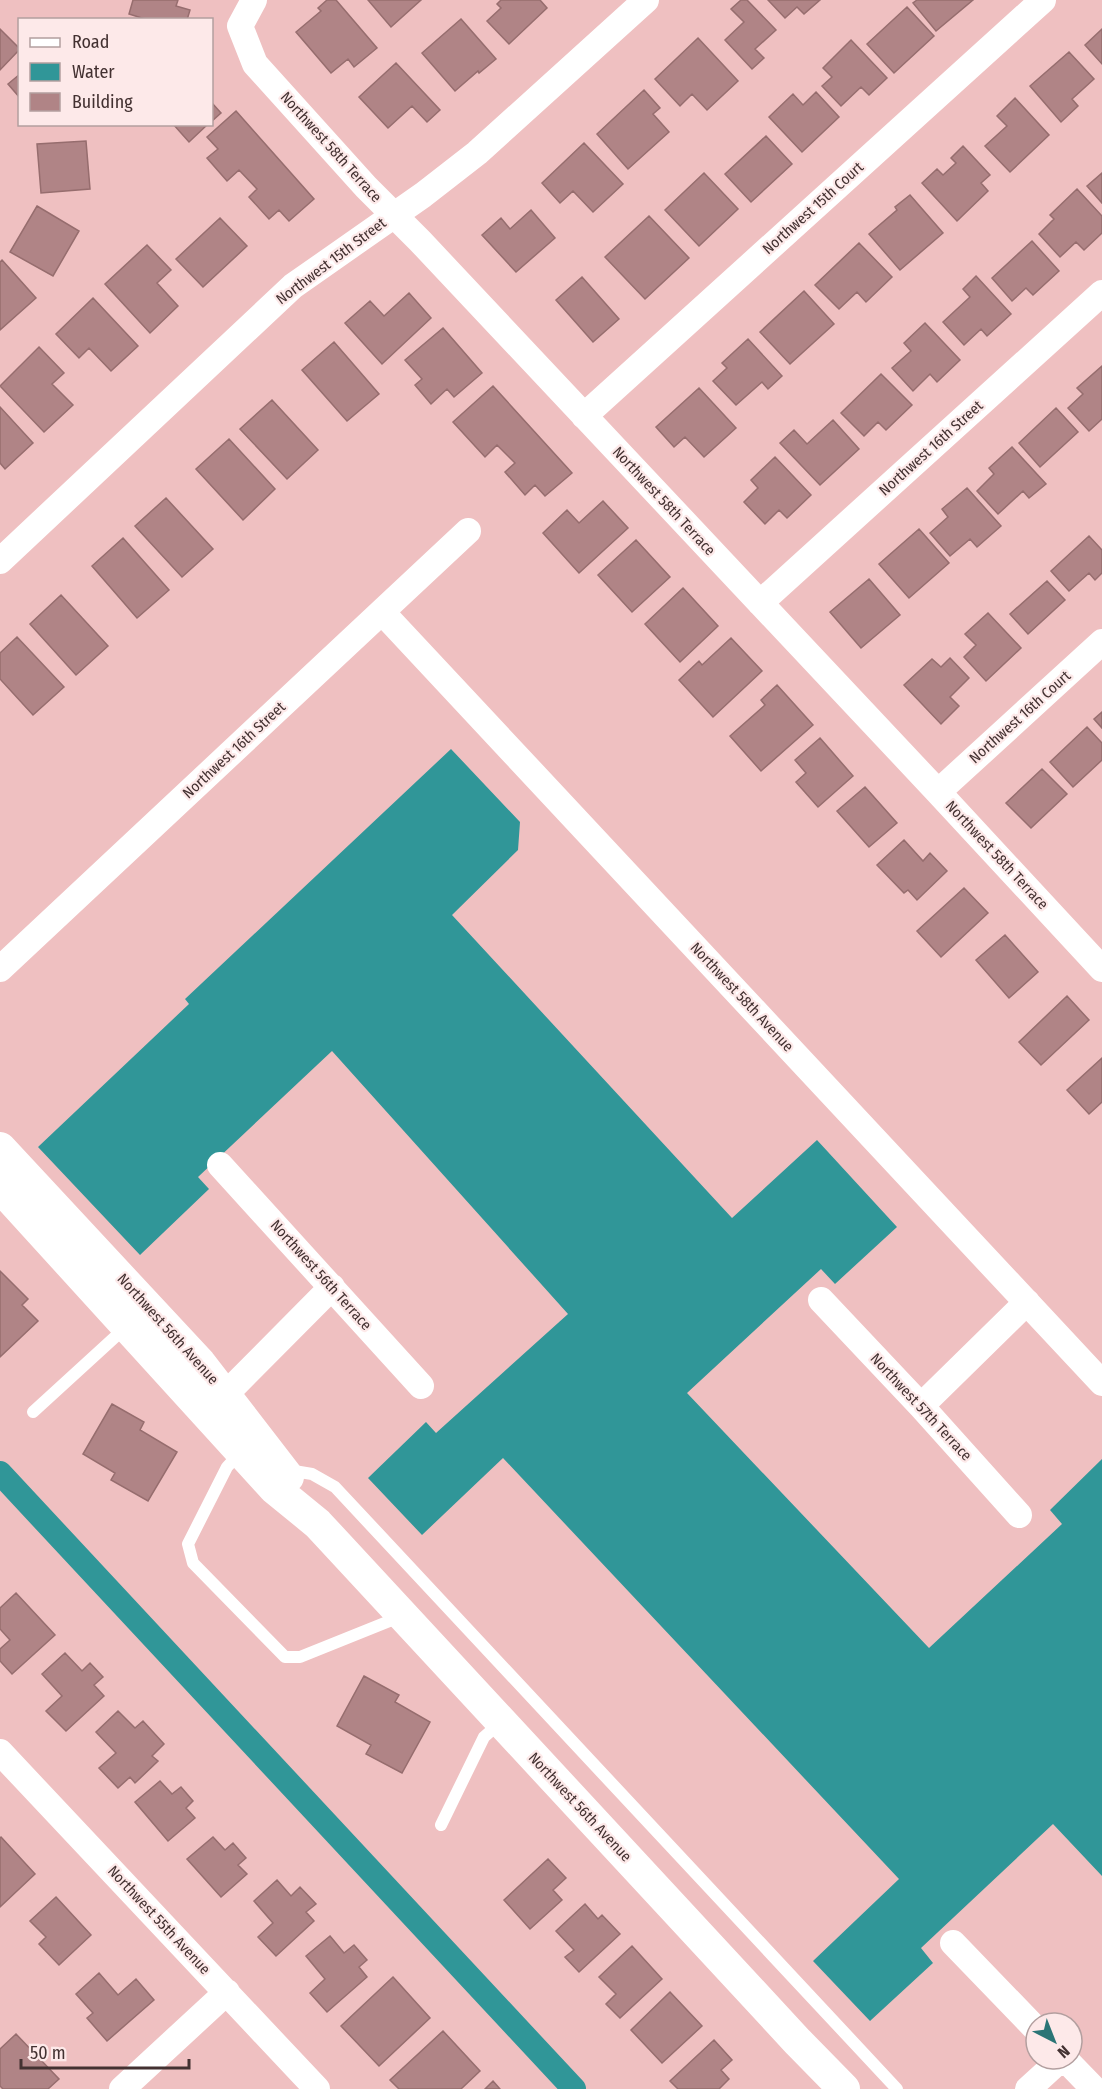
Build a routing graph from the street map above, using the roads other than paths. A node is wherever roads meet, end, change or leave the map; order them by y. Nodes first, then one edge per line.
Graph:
1 (254, 0) edge
2 (646, 0) edge
3 (1043, 0) edge
4 (393, 215) junction
5 (1102, 293) edge
6 (584, 416) junction
7 (468, 531) dead end
8 (0, 561) edge
9 (760, 603) junction
10 (382, 612) junction
11 (1102, 642) edge
12 (938, 792) junction
13 (0, 969) edge
14 (1102, 969) edge
15 (0, 1148) edge
16 (220, 1165) dead end
17 (0, 1187) edge
18 (332, 1287) junction
19 (821, 1300) dead end
20 (1027, 1302) junction
21 (127, 1326) junction
22 (1102, 1383) edge
23 (422, 1386) dead end
24 (216, 1403) junction
25 (921, 1406) junction
26 (33, 1412) dead end
27 (241, 1452) junction
28 (282, 1469) junction
29 (1019, 1515) dead end
30 (318, 1524) junction
31 (403, 1616) junction
32 (501, 1722) junction
33 (0, 1752) edge
34 (441, 1825) dead end
35 (953, 1943) dead end
36 (227, 1992) junction
37 (1024, 2017) edge
38 (1048, 2071) edge
39 (1077, 2071) edge
40 (122, 2089) edge
41 (317, 2089) edge
42 (844, 2089) edge
43 (897, 2089) edge
44 (1028, 2089) edge
45 (1094, 2089) edge

1 - 4 street, Northwest 58th Terrace
2 - 4 street, Northwest 15th Street
3 - 6 street, Northwest 15th Court
4 - 6 street, Northwest 58th Terrace
4 - 8 street, Northwest 15th Street
5 - 9 street, Northwest 16th Street
6 - 9 street, Northwest 58th Terrace
7 - 10 street, Northwest 16th Street
9 - 12 street, Northwest 58th Terrace
10 - 13 street, Northwest 16th Street
10 - 20 street, Northwest 58th Avenue
11 - 12 street, Northwest 16th Court
12 - 14 street, Northwest 58th Terrace
15 - 24 street, Northwest 56th Avenue
16 - 18 street, Northwest 56th Terrace
17 - 21 street, Northwest 56th Avenue
18 - 23 street, Northwest 56th Terrace
18 - 24 street
19 - 25 street, Northwest 57th Terrace
20 - 22 street, Northwest 58th Avenue
20 - 25 street
21 - 24 street, Northwest 56th Avenue
21 - 26 lane
24 - 27 street, Northwest 56th Avenue
24 - 28 street, Northwest 56th Avenue
25 - 29 street, Northwest 57th Terrace
27 - 30 street, Northwest 56th Avenue
27 - 31 lane
28 - 30 street, Northwest 56th Avenue
28 - 43 lane
30 - 31 street, Northwest 56th Avenue
31 - 32 street, Northwest 56th Avenue
32 - 34 lane
32 - 42 street, Northwest 56th Avenue
33 - 36 street, Northwest 55th Avenue
35 - 37 street
36 - 40 street
36 - 41 street, Northwest 55th Avenue
38 - 44 street
39 - 45 street

